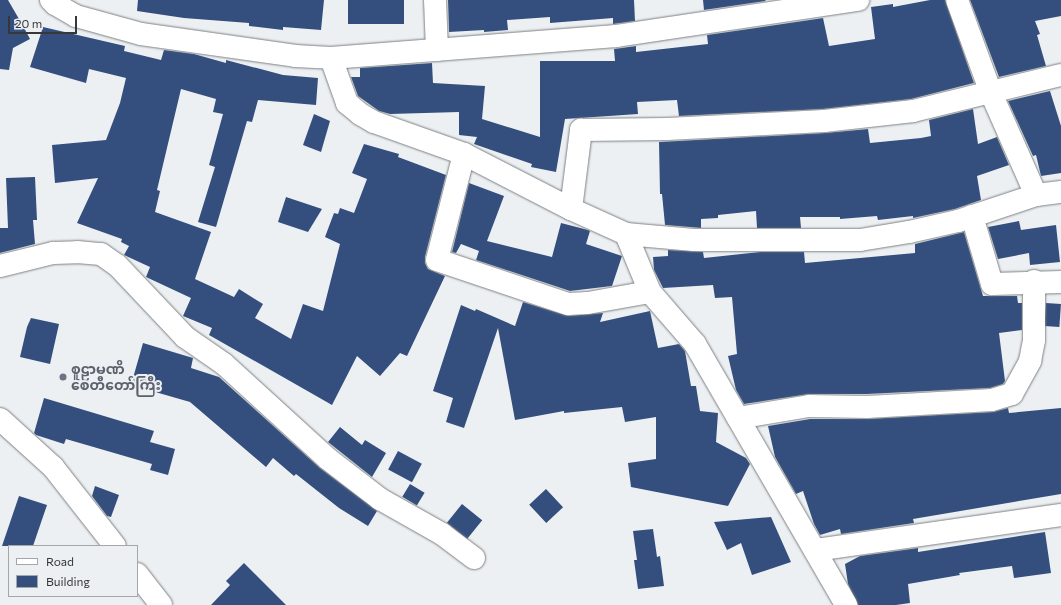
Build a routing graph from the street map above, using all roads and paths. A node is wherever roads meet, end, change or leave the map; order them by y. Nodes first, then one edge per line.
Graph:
1 (51, 0) edge
2 (435, 0) edge
3 (858, 0) edge
4 (957, 0) edge
5 (437, 50) junction
6 (331, 58) junction
7 (1061, 75) edge
8 (991, 93) junction
9 (464, 154) junction
10 (1061, 192) edge
11 (1036, 195) junction
12 (571, 209) junction
13 (972, 216) junction
14 (626, 234) junction
15 (0, 266) edge
16 (1034, 281) junction
17 (1061, 282) edge
18 (650, 292) junction
19 (738, 418) junction
20 (0, 419) edge
21 (1061, 514) edge
22 (114, 545) edge
23 (815, 550) junction
24 (474, 558) dead end
25 (138, 575) edge
26 (161, 605) edge
27 (846, 605) edge

1 - 6 street
2 - 5 street
3 - 5 street
4 - 8 street
5 - 6 street
6 - 9 street
7 - 8 street
8 - 11 street
8 - 12 street
9 - 12 street
9 - 18 street
10 - 11 street
11 - 13 street
12 - 14 street
13 - 14 street
13 - 16 street
14 - 18 street
15 - 24 street
16 - 17 street
16 - 19 street
18 - 19 street
19 - 23 street
20 - 22 street
21 - 23 street
23 - 27 street
25 - 26 street

